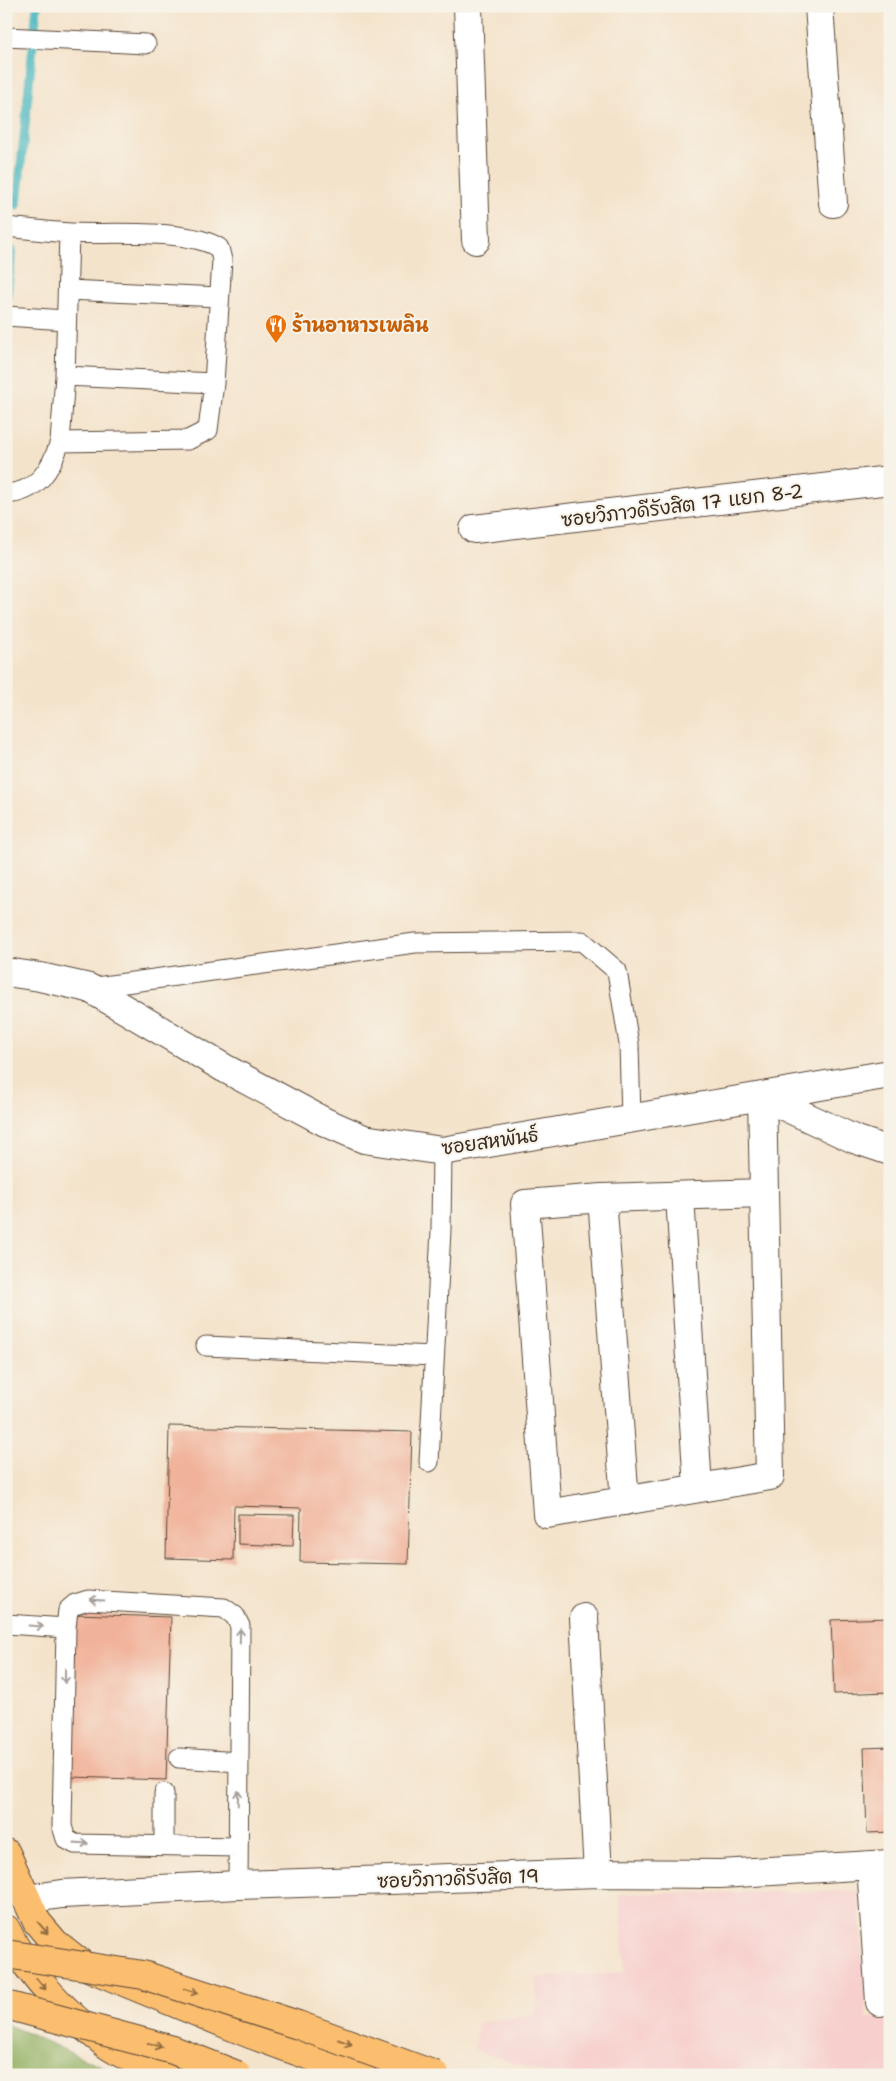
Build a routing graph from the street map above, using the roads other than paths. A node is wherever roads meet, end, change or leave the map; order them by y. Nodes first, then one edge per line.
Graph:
1 (468, 6) edge
2 (819, 6) edge
3 (6, 37) edge
4 (146, 44) dead end
5 (833, 203) dead end
6 (6, 227) edge
7 (69, 233) junction
8 (476, 240) dead end
9 (68, 290) junction
10 (219, 297) junction
11 (6, 316) edge
12 (66, 320) junction
13 (65, 376) junction
14 (214, 382) junction
15 (60, 442) junction
16 (890, 480) edge
17 (6, 494) edge
18 (474, 529) dead end
19 (6, 972) edge
20 (89, 988) junction
21 (890, 1074) edge
22 (762, 1096) junction
23 (631, 1118) junction
24 (442, 1151) junction
25 (890, 1151) edge
26 (764, 1193) junction
27 (680, 1196) junction
28 (602, 1198) junction
29 (206, 1346) dead end
30 (434, 1356) junction
31 (429, 1462) dead end
32 (698, 1488) junction
33 (625, 1501) junction
34 (584, 1618) dead end
35 (6, 1624) edge
36 (66, 1628) junction
37 (179, 1758) dead end
38 (239, 1762) junction
39 (164, 1793) dead end
40 (164, 1845) junction
41 (237, 1847) junction
42 (6, 1853) edge
43 (880, 1864) edge
44 (598, 1873) junction
45 (238, 1885) junction
46 (26, 1899) junction
47 (6, 1928) edge
48 (6, 1954) edge
49 (880, 2002) dead end
50 (6, 2005) edge
51 (164, 2075) edge
52 (237, 2075) edge
53 (362, 2075) edge
54 (435, 2075) edge

1 - 8 street
2 - 5 street
3 - 4 lane
6 - 7 lane
7 - 9 lane
7 - 10 lane
9 - 10 lane
9 - 12 lane
10 - 14 lane
11 - 12 lane
12 - 13 lane
13 - 14 lane
13 - 15 lane
14 - 15 lane
15 - 17 lane
16 - 18 street, ซอยวิภาวดีรังสิต 17 แยก 8-2
19 - 20 street, ซอยสหพันธ์
20 - 23 lane
20 - 24 street, ซอยสหพันธ์
21 - 22 street, ซอยสหพันธ์
22 - 23 street, ซอยสหพันธ์
22 - 25 street
22 - 26 street
23 - 24 street, ซอยสหพันธ์
24 - 30 lane
26 - 27 street
26 - 32 street
27 - 28 street
27 - 32 street
28 - 33 street
28 - 33 street
29 - 30 lane
30 - 31 lane
32 - 33 street
34 - 44 street
35 -> 36 lane
38 -> 36 lane
36 -> 40 lane
37 - 38 lane
41 -> 38 lane
39 - 40 lane
40 - 41 lane
41 - 45 lane
42 - 46 main road
43 - 44 street, ซอยวิภาวดีรังสิต 19
43 - 49 street
44 - 45 street, ซอยวิภาวดีรังสิต 19
45 - 46 street, ซอยวิภาวดีรังสิต 19
46 -> 53 main road
47 -> 51 main road
48 -> 54 main road, bridge
50 -> 52 main road, bridge

